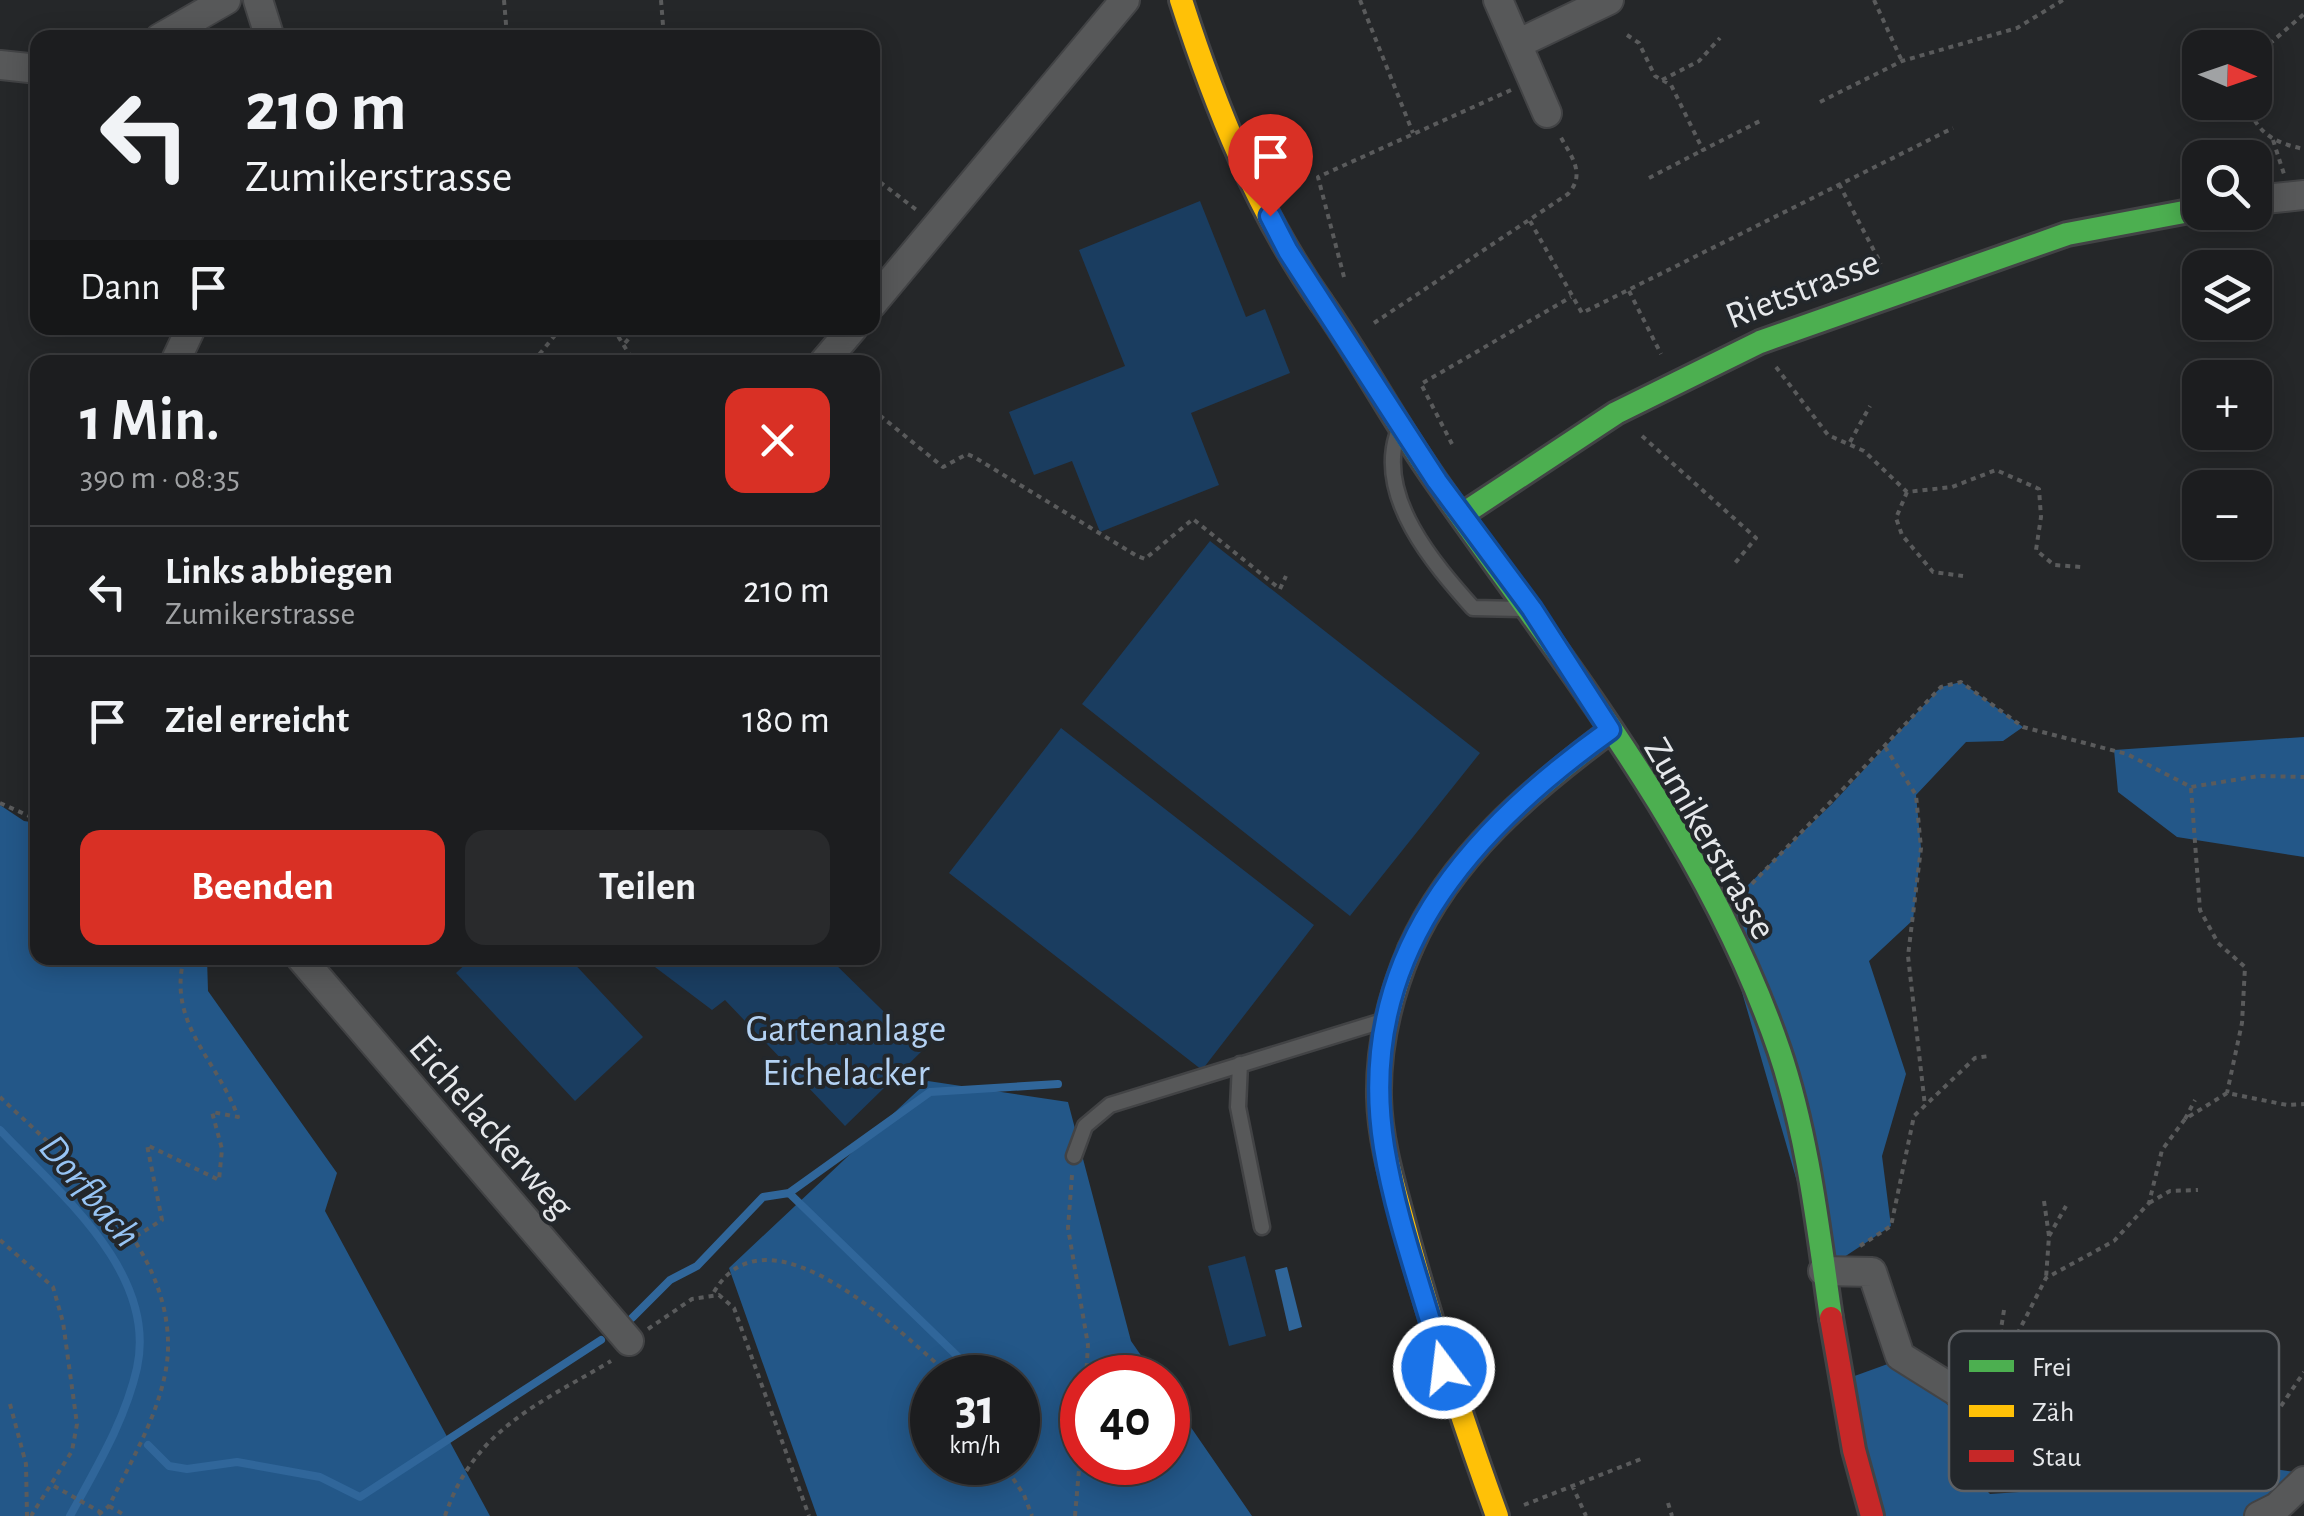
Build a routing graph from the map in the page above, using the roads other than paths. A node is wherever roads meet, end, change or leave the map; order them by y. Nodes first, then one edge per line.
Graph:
1 (226, 0) edge
2 (258, 0) edge
3 (1124, 0) edge
4 (1180, 0) edge
5 (1498, 0) edge
6 (1609, 0) edge
7 (174, 30) edge
8 (267, 30) edge
9 (1517, 44) junction
10 (0, 65) edge
11 (30, 68) edge
12 (1547, 113) road end
13 (2182, 213) edge
14 (880, 295) edge
15 (847, 335) edge
16 (830, 355) edge
17 (1400, 424) junction
18 (1463, 514) junction
19 (1532, 609) junction
20 (1610, 730) junction
21 (307, 965) edge
22 (1385, 1020) junction
23 (1240, 1064) junction
24 (1074, 1156) road end
25 (1262, 1227) dead end
26 (1823, 1271) junction
27 (629, 1341) road end
28 (1949, 1387) edge
29 (2304, 1481) edge
30 (1497, 1516) edge
31 (1872, 1516) edge
32 (2260, 1516) edge

1 - 7 street
2 - 8 street
3 - 14 street
4 - 17 street, Zumikerstrasse
5 - 9 street
6 - 9 street
9 - 12 street
10 - 11 street
13 - 18 street, Rietstrasse
15 - 16 street
17 - 18 street, Zumikerstrasse
17 - 19 lane
18 - 19 street, Zumikerstrasse
19 - 20 street, Zumikerstrasse
20 - 22 street
20 - 26 street, Zumikerstrasse
21 - 27 street, Eichelackerweg
22 - 23 lane
22 - 30 street
23 - 24 lane
23 - 25 lane
26 - 28 street
26 - 31 street, Zumikerstrasse
29 - 32 street

